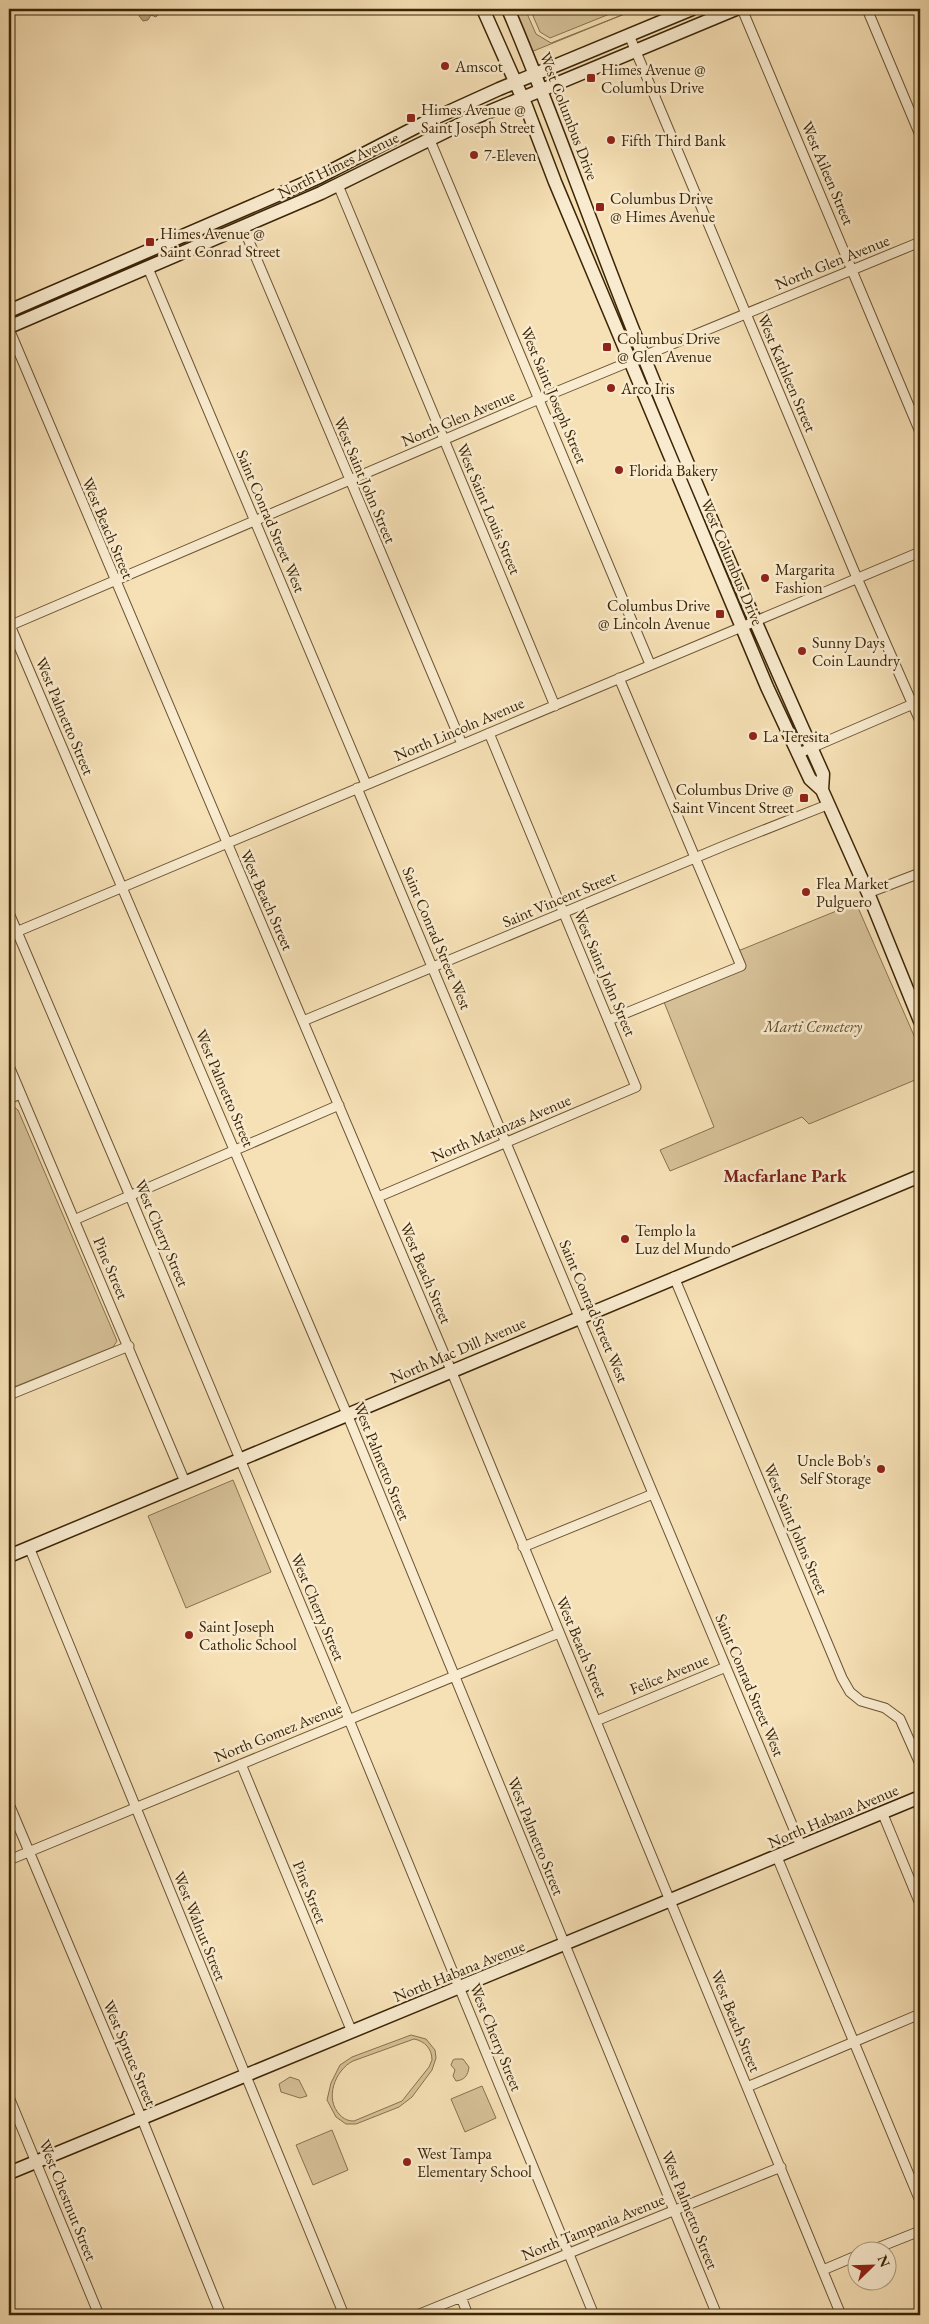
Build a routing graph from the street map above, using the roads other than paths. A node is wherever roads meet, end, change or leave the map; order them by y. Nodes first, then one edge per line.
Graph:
1 (483, 9) edge
2 (508, 9) edge
3 (692, 9) edge
4 (736, 9) edge
5 (742, 9) edge
6 (867, 9) edge
7 (629, 35) junction
8 (636, 50) junction
9 (536, 74) junction
10 (515, 82) junction
11 (541, 89) junction
12 (522, 97) junction
13 (920, 135) edge
14 (429, 138) junction
15 (319, 178) junction
16 (338, 186) junction
17 (235, 214) junction
18 (243, 228) junction
19 (920, 242) edge
20 (177, 256) junction
21 (148, 268) junction
22 (852, 270) junction
23 (9, 311) edge
24 (747, 313) junction
25 (9, 328) edge
26 (644, 356) junction
27 (630, 361) junction
28 (539, 399) junction
29 (920, 432) edge
30 (444, 440) junction
31 (349, 480) junction
32 (254, 520) junction
33 (920, 552) edge
34 (857, 578) junction
35 (114, 580) junction
36 (755, 620) junction
37 (9, 625) edge
38 (741, 626) junction
39 (650, 664) junction
40 (619, 678) junction
41 (917, 702) edge
42 (554, 706) junction
43 (920, 721) edge
44 (489, 733) junction
45 (462, 744) junction
46 (811, 748) junction
47 (797, 754) junction
48 (366, 784) junction
49 (357, 788) junction
50 (822, 790) junction
51 (828, 805) junction
52 (225, 844) junction
53 (695, 858) junction
54 (920, 873) edge
55 (122, 887) junction
56 (868, 893) junction
57 (9, 913) edge
58 (564, 913) junction
59 (13, 933) edge
60 (433, 968) junction
61 (608, 1020) junction
62 (303, 1021) junction
63 (920, 1021) edge
64 (9, 1066) edge
65 (636, 1087) joint
66 (20, 1094) junction
67 (9, 1098) edge
68 (339, 1105) junction
69 (507, 1143) junction
70 (235, 1150) junction
71 (920, 1176) edge
72 (130, 1196) junction
73 (378, 1196) junction
74 (74, 1220) junction
75 (674, 1277) junction
76 (580, 1317) junction
77 (129, 1346) junction
78 (451, 1370) junction
79 (9, 1395) edge
80 (347, 1414) junction
81 (240, 1459) junction
82 (185, 1482) junction
83 (653, 1494) junction
84 (523, 1546) junction
85 (29, 1548) junction
86 (9, 1556) edge
87 (559, 1633) junction
88 (726, 1667) junction
89 (454, 1677) junction
90 (349, 1720) junction
91 (596, 1720) junction
92 (241, 1764) junction
93 (920, 1764) edge
94 (920, 1797) edge
95 (9, 1804) edge
96 (135, 1808) junction
97 (882, 1812) junction
98 (801, 1846) junction
99 (29, 1852) junction
100 (777, 1857) junction
101 (9, 1860) edge
102 (670, 1900) junction
103 (920, 1904) edge
104 (565, 1945) junction
105 (460, 1988) junction
106 (920, 2014) edge
107 (352, 2032) junction
108 (855, 2042) junction
109 (246, 2076) junction
110 (747, 2087) junction
111 (9, 2097) edge
112 (142, 2119) junction
113 (36, 2162) junction
114 (780, 2167) junction
115 (9, 2173) edge
116 (920, 2201) edge
117 (674, 2210) junction
118 (920, 2231) edge
119 (892, 2242) edge
120 (568, 2253) junction
121 (846, 2260) edge
122 (823, 2270) junction
123 (461, 2297) junction
124 (99, 2315) edge
125 (221, 2315) edge
126 (344, 2315) edge
127 (417, 2315) edge
128 (468, 2315) edge
129 (594, 2315) edge
130 (717, 2315) edge
131 (841, 2315) edge

1 - 10 street, West Columbus Drive
2 - 9 street, West Columbus Drive
3 - 7 street, North Himes Avenue
4 - 8 street, North Himes Avenue
5 - 22 street, West Aileen Street
6 - 13 street
7 - 8 street, West Kathleen Street
7 - 9 street, North Himes Avenue
8 - 11 street, North Himes Avenue
8 - 24 street, West Kathleen Street
9 - 10 street, North Himes Avenue
9 - 11 street, West Columbus Drive
10 - 12 street, West Columbus Drive
10 - 15 street, North Himes Avenue
11 - 12 street, North Himes Avenue
11 - 26 street, West Columbus Drive
12 - 14 street, North Himes Avenue
12 - 27 street, West Columbus Drive
14 - 16 street, North Himes Avenue
14 - 28 street, West Saint Joseph Street
15 - 17 street, North Himes Avenue
15 - 18 street
16 - 18 street, North Himes Avenue
16 - 30 street, West Saint Louis Street
17 - 20 street
17 - 23 street, North Himes Avenue
18 - 20 street, North Himes Avenue
18 - 31 street, West Saint John Street
19 - 22 street, North Glen Avenue
20 - 21 street, North Himes Avenue
21 - 25 street, North Himes Avenue
21 - 32 street, Saint Conrad Street West
22 - 24 street, North Glen Avenue
22 - 29 street, West Aileen Street
24 - 26 street, North Glen Avenue
24 - 34 street, West Kathleen Street
25 - 35 street, West Beach Street
26 - 27 street, North Glen Avenue
26 - 36 street, West Columbus Drive
27 - 28 street, North Glen Avenue
27 - 38 street, West Columbus Drive
28 - 30 street, North Glen Avenue
28 - 39 street, West Saint Joseph Street
30 - 31 street, North Glen Avenue
30 - 42 street, West Saint Louis Street
31 - 32 street, North Glen Avenue
31 - 45 street, West Saint John Street
32 - 35 street, North Glen Avenue
32 - 48 street, Saint Conrad Street West
33 - 34 street, North Lincoln Avenue
34 - 36 street, North Lincoln Avenue
34 - 41 street, West Kathleen Street
35 - 37 street, North Glen Avenue
35 - 52 street, West Beach Street
36 - 38 street, North Lincoln Avenue
36 - 46 street, West Columbus Drive
37 - 55 street, West Palmetto Street
38 - 39 street, North Lincoln Avenue
38 - 47 street, West Columbus Drive
39 - 40 street, North Lincoln Avenue
40 - 42 street, North Lincoln Avenue
40 - 53 street
41 - 43 street, West Kathleen Street
41 - 46 street
42 - 44 street, North Lincoln Avenue
44 - 45 street, North Lincoln Avenue
44 - 58 street, West Saint John Street
45 - 48 street, North Lincoln Avenue
46 - 47 street
46 - 50 street, West Columbus Drive
47 - 50 street, West Columbus Drive
48 - 49 street, North Lincoln Avenue
49 - 52 street, North Lincoln Avenue
49 - 60 street, Saint Conrad Street West
50 - 51 street, West Columbus Drive
51 - 53 street, Saint Vincent Street
51 - 56 street, West Columbus Drive
52 - 55 street, North Lincoln Avenue
52 - 62 street, West Beach Street
53 - 58 street, Saint Vincent Street
53 - 61 street
54 - 56 street
55 - 59 street, North Lincoln Avenue
55 - 70 street, West Palmetto Street
56 - 63 street, West Columbus Drive
57 - 59 street, West Cherry Street
58 - 60 street, Saint Vincent Street
58 - 61 street, West Saint John Street
59 - 72 street, West Cherry Street
60 - 62 street, Saint Vincent Street
60 - 69 street, Saint Conrad Street West
61 - 65 street, West Saint John Street
62 - 68 street, West Beach Street
64 - 66 street, Pine Street
65 - 69 street, North Matanzas Avenue
66 - 67 street
66 - 74 street, Pine Street
68 - 70 street
68 - 73 street, West Beach Street
69 - 73 street, North Matanzas Avenue
69 - 76 street, Saint Conrad Street West
70 - 72 street
70 - 80 street, West Palmetto Street
71 - 75 street, North Mac Dill Avenue
72 - 74 street
72 - 81 street, West Cherry Street
73 - 78 street, West Beach Street
74 - 77 street, Pine Street
75 - 76 street, North Mac Dill Avenue
75 - 93 street, West Saint Johns Street
76 - 78 street, North Mac Dill Avenue
76 - 83 street, Saint Conrad Street West
77 - 79 street
77 - 82 street, Pine Street
78 - 80 street, North Mac Dill Avenue
78 - 84 street, West Beach Street
80 - 81 street, North Mac Dill Avenue
80 - 89 street, West Palmetto Street
81 - 82 street, North Mac Dill Avenue
81 - 90 street, West Cherry Street
82 - 85 street, North Mac Dill Avenue
83 - 84 street
83 - 88 street, Saint Conrad Street West
84 - 87 street, West Beach Street
85 - 86 street, North Mac Dill Avenue
85 - 96 street, West Walnut Street
87 - 89 street, North Gomez Avenue
87 - 91 street, West Beach Street
88 - 91 street, Felice Avenue
88 - 98 street, Saint Conrad Street West
89 - 90 street, North Gomez Avenue
89 - 104 street, West Palmetto Street
90 - 92 street, North Gomez Avenue
90 - 105 street, West Cherry Street
91 - 102 street, West Beach Street
92 - 96 street, North Gomez Avenue
92 - 107 street, Pine Street
94 - 97 street, North Habana Avenue
95 - 99 street, West Spruce Street
96 - 99 street, North Gomez Avenue
96 - 109 street, West Walnut Street
97 - 98 street, North Habana Avenue
97 - 103 street
98 - 100 street, North Habana Avenue
99 - 101 street, North Gomez Avenue
99 - 112 street, West Spruce Street
100 - 102 street, North Habana Avenue
100 - 108 street
102 - 104 street, North Habana Avenue
102 - 110 street, West Beach Street
104 - 105 street, North Habana Avenue
104 - 117 street, West Palmetto Street
105 - 107 street, North Habana Avenue
105 - 120 street, West Cherry Street
106 - 108 street
107 - 109 street, North Habana Avenue
108 - 110 street
108 - 116 street
109 - 112 street, North Habana Avenue
109 - 126 street, West Walnut Street
110 - 114 street, West Beach Street
111 - 113 street, West Chestnut Street
112 - 113 street, North Habana Avenue
112 - 125 street, West Spruce Street
113 - 115 street, North Habana Avenue
113 - 124 street, West Chestnut Street
114 - 117 street, North Tampania Avenue
114 - 122 street, West Beach Street
117 - 120 street, North Tampania Avenue
117 - 130 street, West Palmetto Street
118 - 119 street
120 - 123 street, North Tampania Avenue
120 - 129 street, West Cherry Street
121 - 122 street
122 - 131 street, West Beach Street
123 - 127 street, North Tampania Avenue
123 - 128 street

